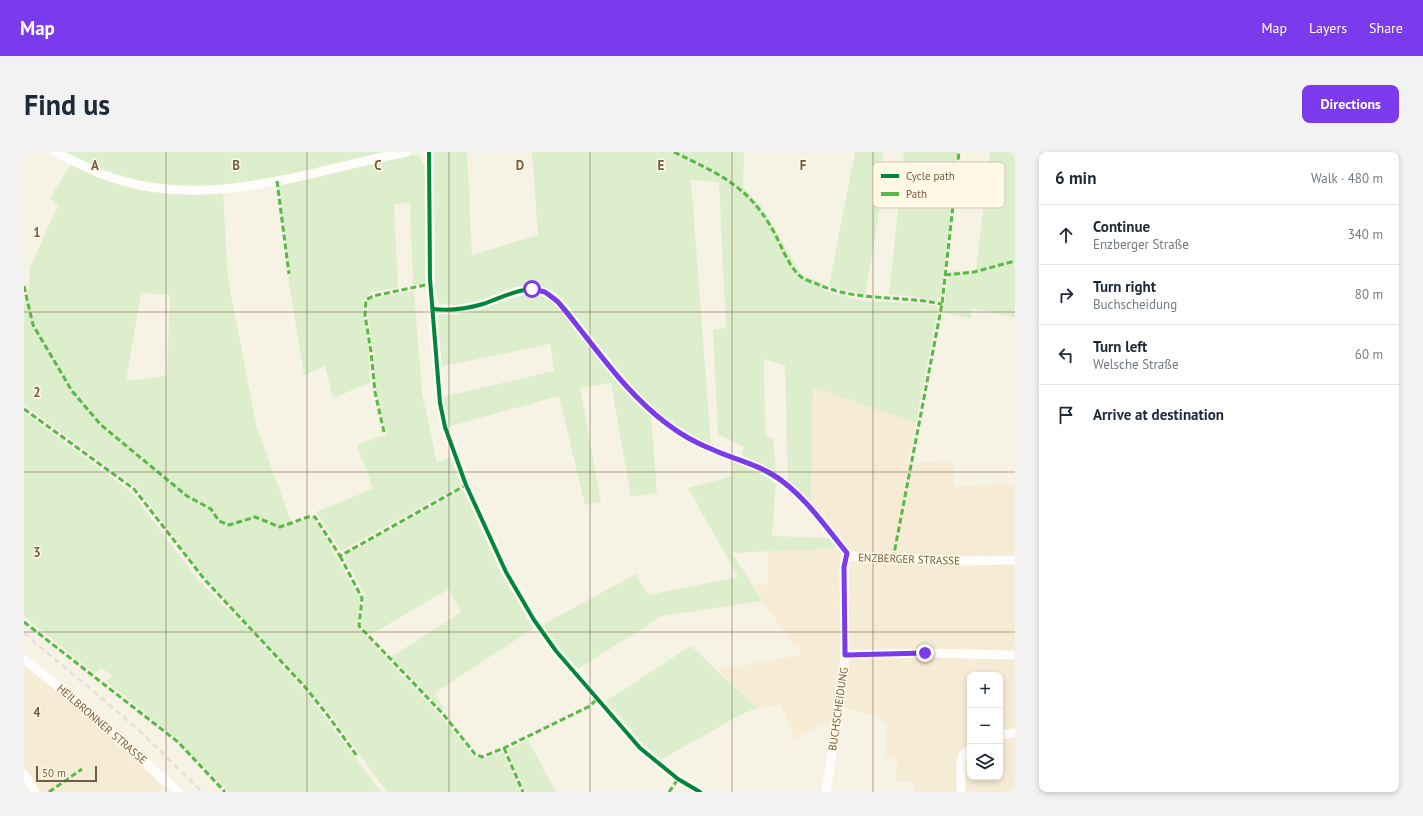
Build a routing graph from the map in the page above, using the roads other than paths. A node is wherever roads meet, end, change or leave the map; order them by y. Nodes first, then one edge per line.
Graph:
1 (55, 152) edge
2 (406, 152) edge
3 (430, 152) edge
4 (433, 309) junction
5 (847, 553) junction
6 (1015, 560) edge
7 (845, 655) junction
8 (1015, 656) edge
9 (24, 659) edge
10 (1015, 733) edge
11 (1003, 735) edge
12 (967, 752) edge
13 (24, 774) edge
14 (35, 792) edge
15 (178, 792) edge
16 (700, 792) edge
17 (826, 792) edge
18 (960, 792) edge

1 - 2 street
3 - 4 street
4 - 5 street, ENZBERGER STRASSE
4 - 16 street
5 - 6 street, ENZBERGER STRASSE
5 - 7 street, BUCHSCHEIDUNG
7 - 8 street
7 - 17 street, BUCHSCHEIDUNG
9 - 15 street, HEILBRONNER STRASSE
10 - 11 street
12 - 18 street
13 - 14 street

